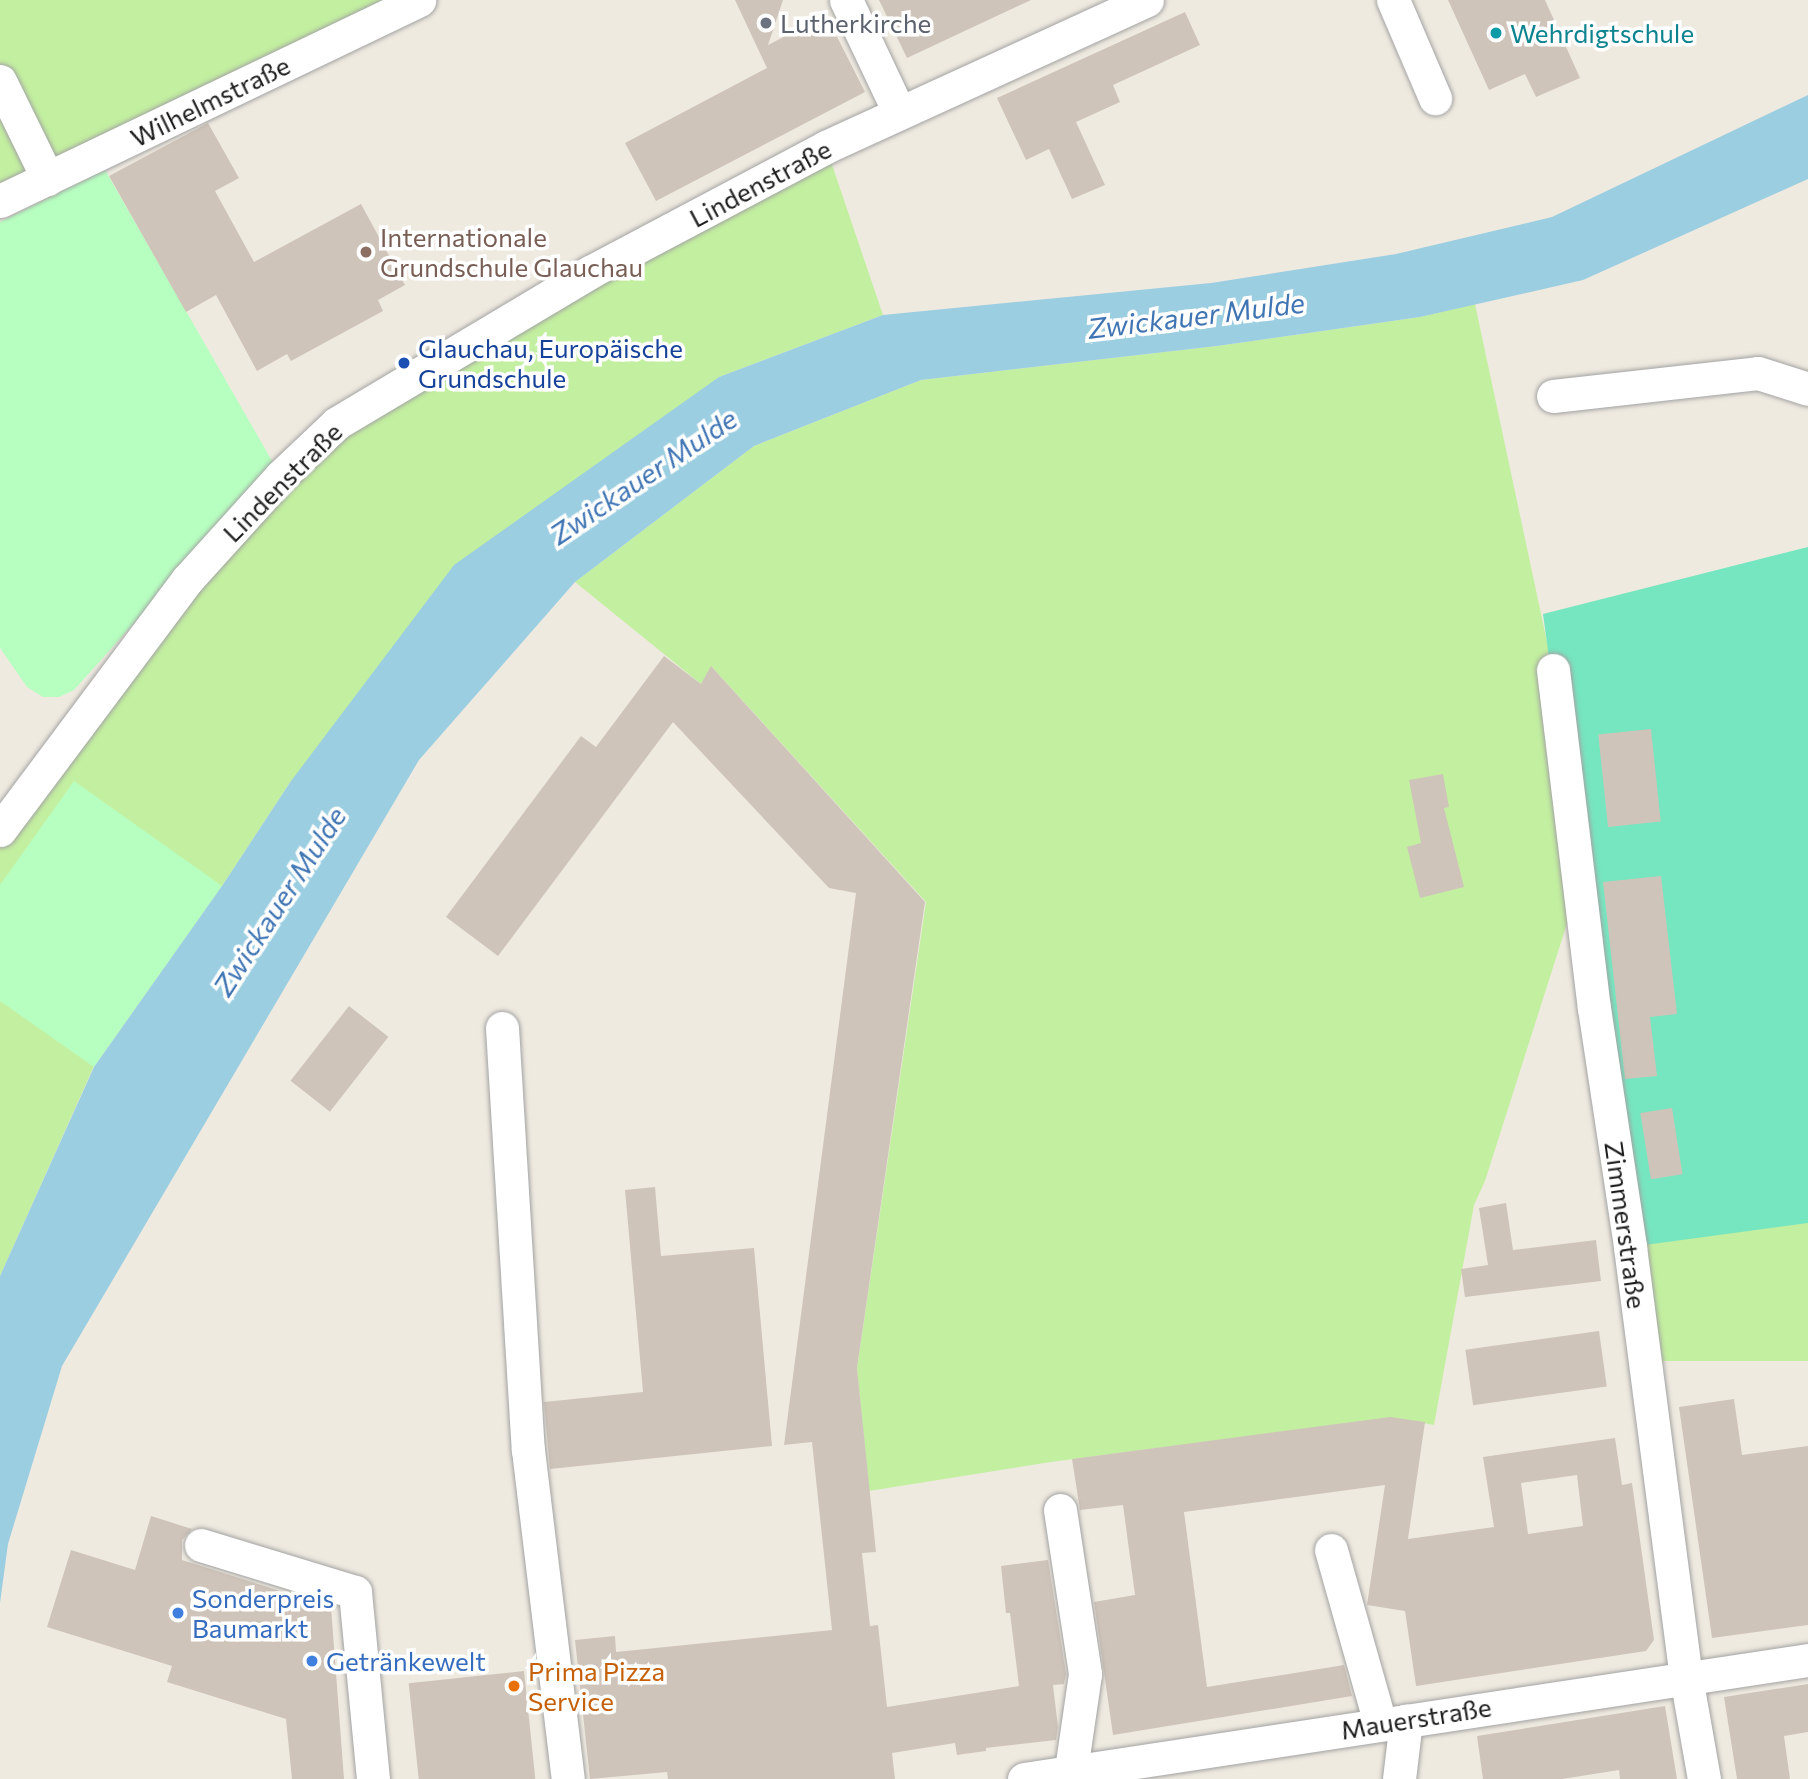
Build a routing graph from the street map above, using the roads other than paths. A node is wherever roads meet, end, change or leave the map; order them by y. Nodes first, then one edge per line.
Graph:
1 (419, 0) edge
2 (846, 0) edge
3 (1147, 0) edge
4 (1393, 0) edge
5 (0, 81) edge
6 (1435, 98) dead end
7 (899, 112) junction
8 (48, 179) junction
9 (0, 201) edge
10 (1808, 389) edge
11 (1553, 396) dead end
12 (1553, 670) dead end
13 (0, 830) edge
14 (502, 1028) dead end
15 (1059, 1510) dead end
16 (201, 1545) dead end
17 (1331, 1550) dead end
18 (1808, 1660) edge
19 (1686, 1677) junction
20 (1393, 1722) junction
21 (1071, 1770) junction
22 (373, 1779) edge
23 (568, 1779) edge
24 (1024, 1779) edge
25 (1399, 1779) edge
26 (1704, 1779) edge

1 - 8 street, Wilhelmstraße
2 - 7 street
3 - 7 street, Lindenstraße
4 - 6 street
5 - 8 street
7 - 13 street, Lindenstraße
8 - 9 street, Wilhelmstraße
10 - 11 street
12 - 19 street, Zimmerstraße
14 - 23 street
15 - 21 street
16 - 22 street
17 - 20 street
18 - 19 street, Mauerstraße
19 - 20 street, Mauerstraße
19 - 26 street, Zimmerstraße
20 - 21 street, Mauerstraße
20 - 25 street
21 - 24 street, Mauerstraße

